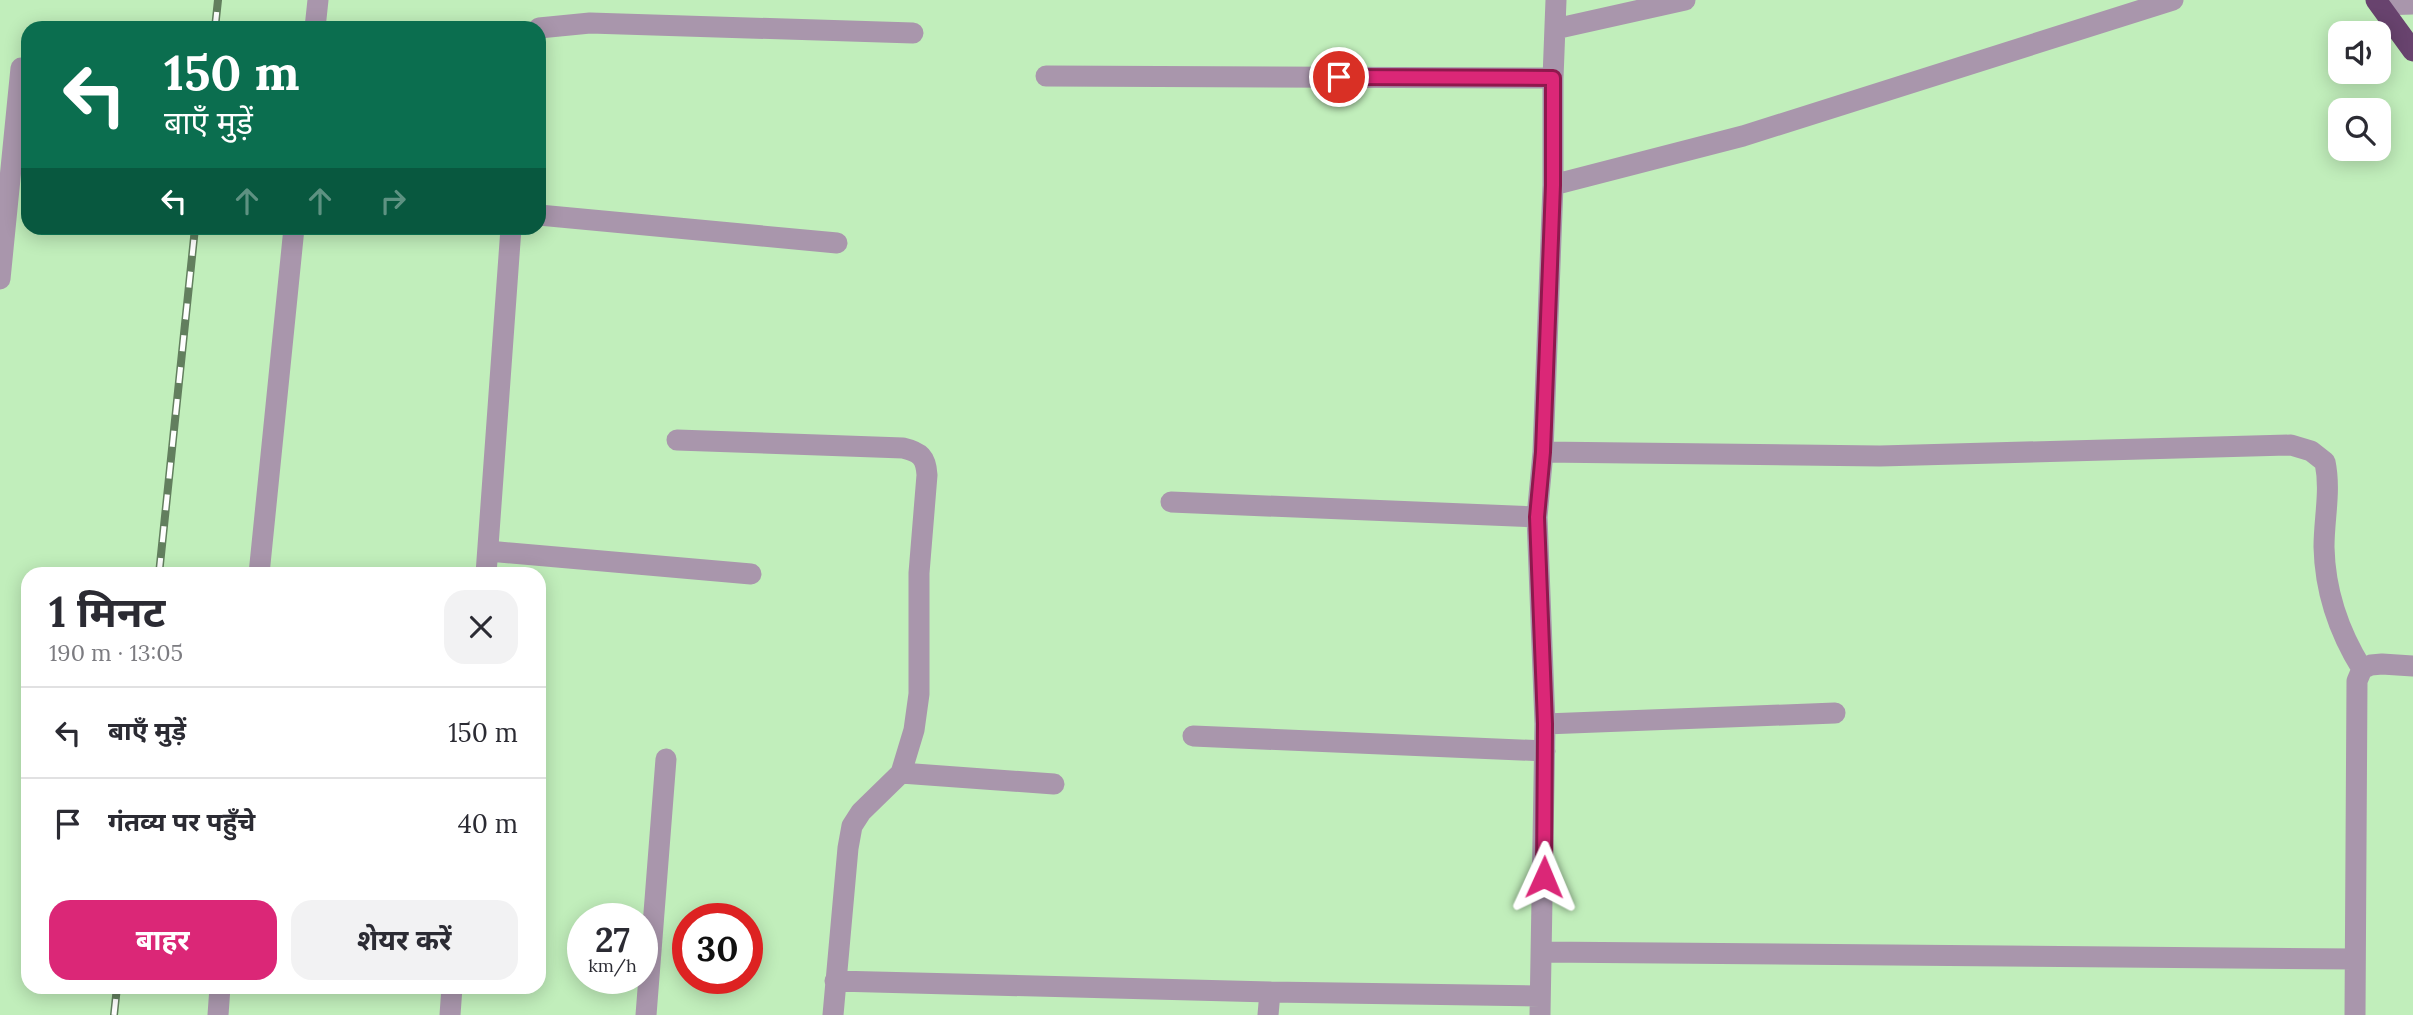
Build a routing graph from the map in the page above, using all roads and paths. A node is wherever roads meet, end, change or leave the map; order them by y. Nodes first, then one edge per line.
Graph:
1 (318, 0) edge
2 (1556, 0) edge
3 (1685, 0) edge
4 (2173, 0) edge
5 (2378, 3) edge
6 (2413, 4) edge
7 (316, 21) edge
8 (546, 27) edge
9 (1555, 29) junction
10 (913, 33) dead end
11 (2413, 51) edge
12 (16, 68) edge
13 (1046, 76) dead end
14 (1553, 78) junction
15 (1553, 185) junction
16 (546, 216) edge
17 (293, 235) edge
18 (511, 235) edge
19 (837, 243) dead end
20 (0, 279) edge
21 (677, 440) dead end
22 (1543, 452) junction
23 (1171, 502) dead end
24 (1537, 517) junction
25 (488, 551) junction
26 (260, 567) edge
27 (487, 567) edge
28 (751, 574) dead end
29 (2413, 666) edge
30 (2362, 669) junction
31 (1835, 713) dead end
32 (1545, 724) junction
33 (1193, 736) dead end
34 (1545, 751) junction
35 (666, 759) dead end
36 (901, 773) junction
37 (1054, 784) dead end
38 (1542, 952) junction
39 (2354, 958) junction
40 (835, 981) junction
41 (1270, 992) junction
42 (220, 994) edge
43 (452, 994) edge
44 (1540, 1006) edge
45 (218, 1015) edge
46 (450, 1015) edge
47 (646, 1015) edge
48 (833, 1015) edge
49 (1268, 1015) edge
50 (2355, 1015) edge

1 - 7 street
2 - 9 street
3 - 9 street
4 - 15 street
5 - 6 street
5 - 11 highway
8 - 10 street
9 - 14 street
12 - 20 street
13 - 14 street
14 - 15 street
15 - 22 street
16 - 19 street
17 - 26 street
18 - 25 street
21 - 36 street
22 - 24 street
22 - 30 street
23 - 24 street
24 - 32 street
25 - 27 street
25 - 28 street
29 - 30 street
30 - 39 street
31 - 32 street
32 - 34 street
33 - 34 street
34 - 38 street
35 - 47 street
36 - 37 street
36 - 40 street
38 - 39 street
38 - 44 street
39 - 50 street
40 - 41 street
40 - 48 street
41 - 44 street
41 - 49 street
42 - 45 street
43 - 46 street

